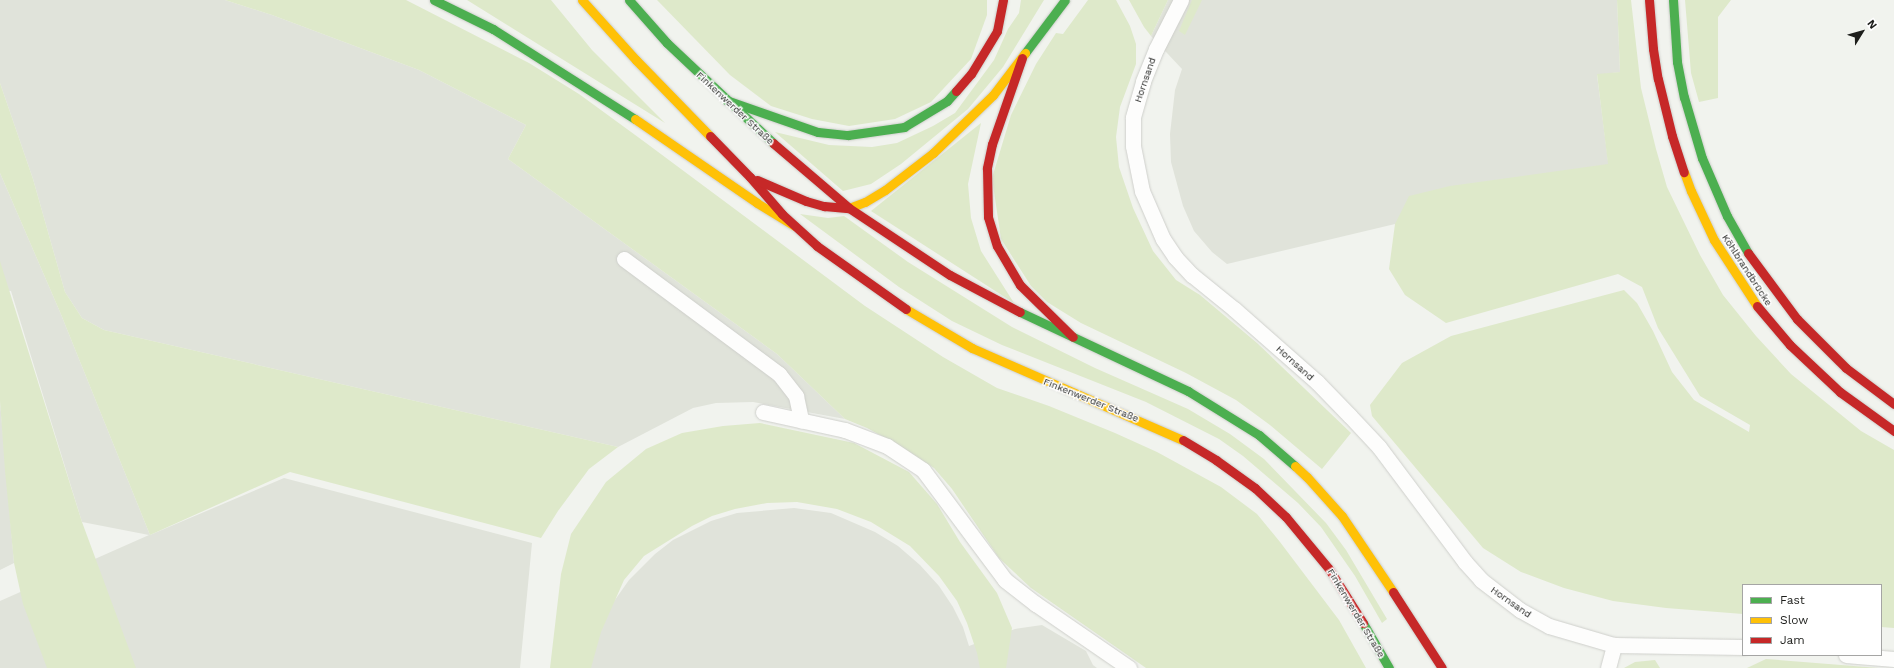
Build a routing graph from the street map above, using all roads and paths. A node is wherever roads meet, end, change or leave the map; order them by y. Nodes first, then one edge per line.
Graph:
1 (434, 0) edge
2 (582, 0) edge
3 (629, 0) edge
4 (1064, 0) edge
5 (1181, 0) edge
6 (1649, 0) edge
7 (1673, 0) edge
8 (1002, 4) edge
9 (1022, 58) junction
10 (726, 100) junction
11 (750, 177) junction
12 (849, 208) junction
13 (795, 226) junction
14 (624, 260) dead end
15 (1073, 337) junction
16 (1894, 404) edge
17 (763, 412) dead end
18 (801, 420) junction
19 (1894, 431) edge
20 (1614, 645) junction
21 (1742, 647) edge
22 (1858, 656) edge
23 (1894, 659) edge
24 (1129, 668) edge
25 (1389, 668) edge
26 (1442, 668) edge
27 (1608, 668) edge

1 - 13 main road
2 - 11 main road, Finkenwerder Straße
3 - 10 main road, Finkenwerder Straße
4 - 9 main road
5 - 20 street, Hornsand
6 - 19 main road, Köhlbrandbrücke
7 - 16 main road, Köhlbrandbrücke
8 - 10 main road
9 - 12 main road
9 - 15 main road
10 - 12 main road, Finkenwerder Straße
11 - 12 main road, Finkenwerder Straße
11 - 13 main road, Finkenwerder Straße
12 - 15 main road, Finkenwerder Straße
13 - 25 main road, Finkenwerder Straße
14 - 18 street
15 - 26 main road, Finkenwerder Straße
17 - 18 street
18 - 24 street
20 - 21 street, Hornsand
20 - 27 street
22 - 23 street

